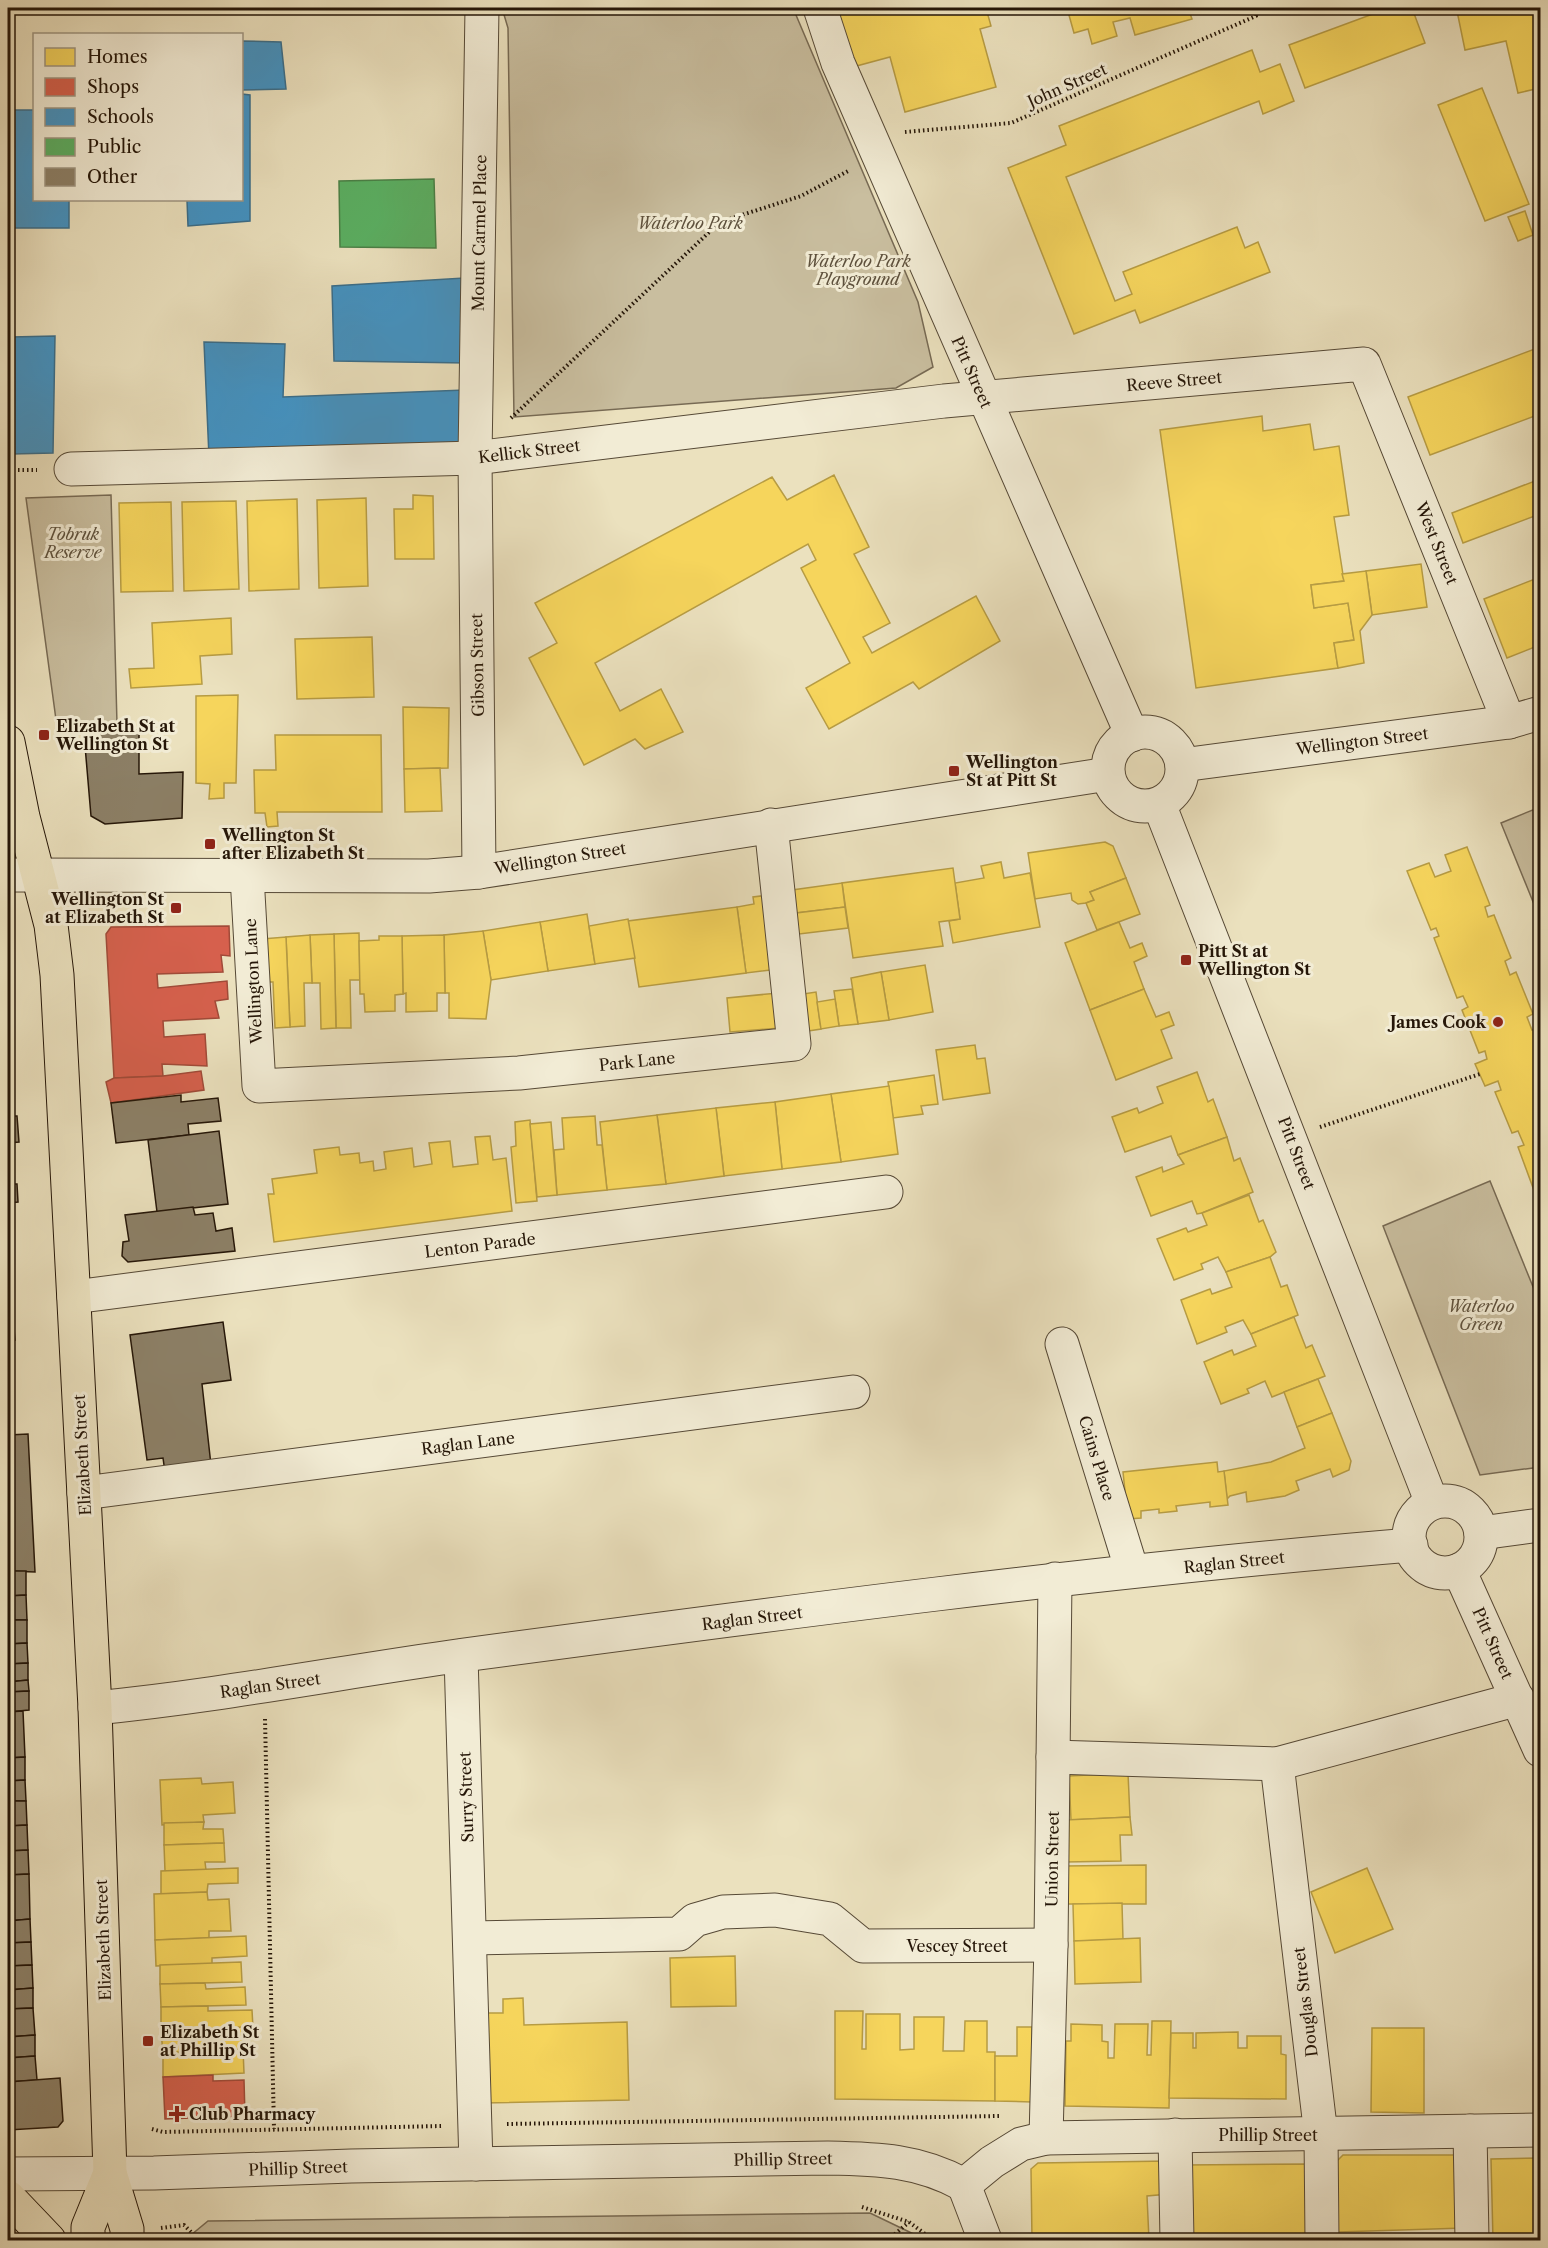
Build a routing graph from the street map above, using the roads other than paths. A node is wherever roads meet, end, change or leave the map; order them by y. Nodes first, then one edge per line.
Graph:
1 (482, 8) edge
2 (820, 8) edge
3 (1364, 364) joint
4 (984, 398) junction
5 (481, 457) junction
6 (71, 469) dead end
7 (1540, 713) edge
8 (1509, 722) junction
9 (1132, 735) junction
10 (8, 742) edge
11 (1182, 765) junction
12 (1108, 774) junction
13 (1159, 804) junction
14 (771, 825) junction
15 (478, 872) junction
16 (23, 875) edge
17 (247, 876) junction
18 (259, 1086) joint
19 (886, 1192) dead end
20 (74, 1298) junction
21 (1062, 1344) dead end
22 (853, 1392) dead end
23 (84, 1493) junction
24 (1432, 1503) junction
25 (1540, 1525) edge
26 (1481, 1533) junction
27 (1411, 1545) junction
28 (1459, 1570) junction
29 (1132, 1571) junction
30 (1055, 1579) junction
31 (461, 1656) junction
32 (1518, 1699) junction
33 (95, 1708) junction
34 (1540, 1750) edge
35 (1053, 1757) junction
36 (1277, 1764) junction
37 (471, 1938) junction
38 (1051, 1945) junction
39 (1046, 2127) junction
40 (1540, 2130) edge
41 (1470, 2131) junction
42 (1321, 2134) junction
43 (1175, 2135) junction
44 (476, 2164) junction
45 (110, 2173) junction
46 (8, 2174) edge
47 (964, 2185) junction
48 (8, 2197) edge
49 (127, 2235) edge
50 (50, 2241) edge
51 (88, 2241) edge
52 (985, 2241) edge
53 (1177, 2241) edge
54 (1322, 2241) edge
55 (1472, 2241) edge

1 - 5 street, Mount Carmel Place
2 - 4 street, Pitt Street
3 - 4 street, Reeve Street
3 - 8 street, West Street
4 - 5 street, Kellick Street
4 - 9 street, Pitt Street
5 - 6 street, Kellick Street
5 - 15 street, Gibson Street
7 - 8 street, Wellington Street
8 - 11 street, Wellington Street
9 - 11 street
9 - 12 street
10 - 16 main road, Elizabeth Street
11 - 13 street
12 - 13 street
12 - 14 street, Wellington Street
13 - 24 street, Pitt Street
14 - 15 street, Wellington Street
14 - 18 street, Park Lane
15 - 17 street, Wellington Street
16 - 17 street, Wellington Street
16 - 20 main road, Elizabeth Street
17 - 18 street, Wellington Lane
19 - 20 street, Lenton Parade
20 - 23 main road, Elizabeth Street
21 - 29 street, Cains Place
22 - 23 street, Raglan Lane
23 - 33 main road, Elizabeth Street
24 - 26 street
24 - 27 street
25 - 26 street
26 - 28 street
27 - 28 street
27 - 29 street, Raglan Street
28 - 32 street, Pitt Street
29 - 30 street, Raglan Street
30 - 31 street, Raglan Street
30 - 35 street, Union Street
31 - 33 street, Raglan Street
31 - 37 street, Surry Street
32 - 34 street, Pitt Street
32 - 36 street
33 - 45 main road, Elizabeth Street
35 - 36 street
35 - 38 street, Union Street
36 - 42 street, Douglas Street
37 - 38 street, Vescey Street
37 - 44 street, Surry Street
38 - 39 street, Union Street
39 - 43 street, Phillip Street
39 - 47 street, Phillip Street
40 - 41 street, Phillip Street
41 - 42 street, Phillip Street
41 - 55 street
42 - 43 street, Phillip Street
42 - 54 street, Douglas Street
43 - 53 street
44 - 45 street, Phillip Street
44 - 47 street, Phillip Street
45 - 46 street, Phillip Street
45 - 49 main road, Elizabeth Street
45 - 51 main road, Elizabeth Street
47 - 52 street
48 - 50 main road

